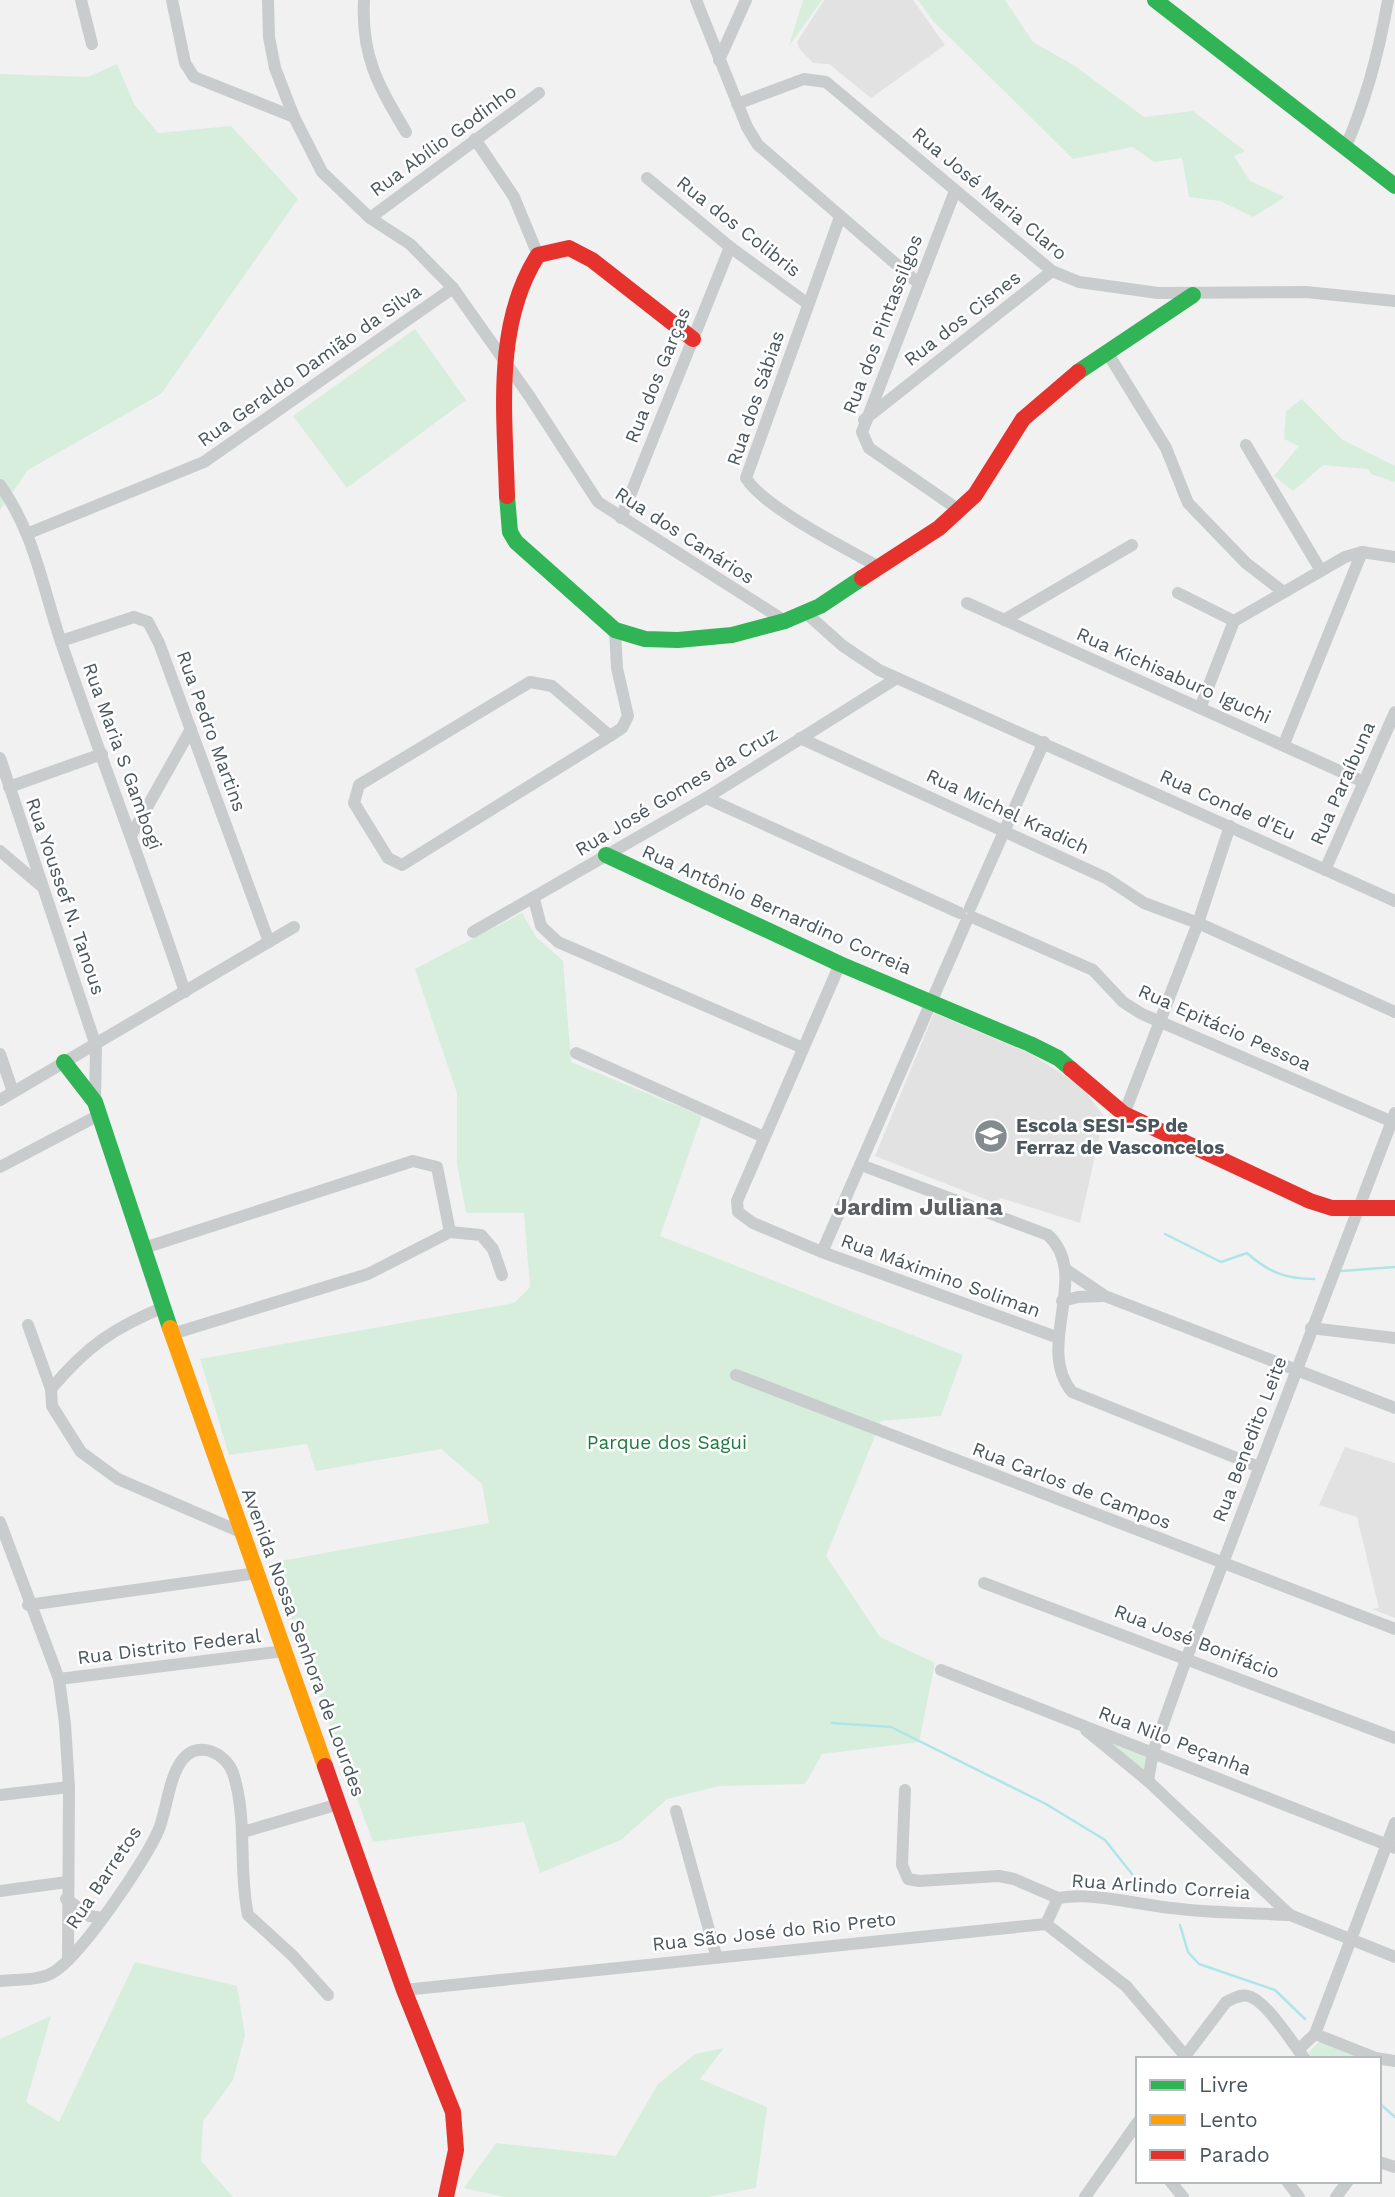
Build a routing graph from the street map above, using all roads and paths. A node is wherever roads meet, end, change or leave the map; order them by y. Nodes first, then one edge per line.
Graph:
1 (81, 0) edge
2 (172, 0) edge
3 (268, 0) edge
4 (364, 0) edge
5 (696, 0) edge
6 (746, 0) edge
7 (1154, 0) edge
8 (1388, 0) edge
9 (92, 44) dead end
10 (719, 60) junction
11 (539, 93) dead end
12 (737, 104) junction
13 (293, 117) junction
14 (405, 132) dead end
15 (475, 139) junction
16 (1346, 146) junction
17 (647, 178) dead end
18 (1395, 186) edge
19 (955, 191) junction
20 (840, 217) junction
21 (370, 218) junction
22 (730, 247) junction
23 (538, 255) junction
24 (1052, 271) junction
25 (918, 283) junction
26 (453, 289) junction
27 (1193, 295) junction
28 (1395, 301) edge
29 (808, 304) junction
30 (693, 339) junction
31 (1107, 352) junction
32 (507, 363) junction
33 (536, 406) junction
34 (507, 414) junction
35 (863, 420) junction
36 (1246, 445) dead end
37 (0, 485) edge
38 (959, 510) junction
39 (621, 518) junction
40 (29, 533) junction
41 (1132, 545) dead end
42 (1362, 552) junction
43 (1395, 556) edge
44 (881, 568) junction
45 (1320, 569) junction
46 (1282, 591) junction
47 (1178, 593) dead end
48 (967, 603) dead end
49 (806, 612) junction
50 (1003, 620) junction
51 (785, 621) junction
52 (1234, 621) junction
53 (615, 630) junction
54 (61, 640) junction
55 (897, 678) junction
56 (1200, 708) junction
57 (1395, 712) edge
58 (191, 729) junction
59 (610, 736) junction
60 (800, 738) junction
61 (1044, 743) junction
62 (1284, 744) junction
63 (102, 754) junction
64 (0, 758) edge
65 (1364, 782) junction
66 (9, 787) junction
67 (706, 798) junction
68 (1230, 826) junction
69 (1005, 830) junction
70 (132, 834) junction
71 (0, 851) edge
72 (606, 855) junction
73 (1325, 870) junction
74 (40, 885) junction
75 (534, 899) junction
76 (1395, 901) edge
77 (967, 915) junction
78 (1198, 923) junction
79 (294, 927) dead end
80 (473, 932) dead end
81 (269, 942) junction
82 (840, 964) junction
83 (185, 992) junction
84 (932, 1000) junction
85 (1395, 1012) edge
86 (1160, 1021) junction
87 (96, 1046) junction
88 (803, 1048) junction
89 (576, 1053) dead end
90 (0, 1054) edge
91 (64, 1062) junction
92 (13, 1092) junction
93 (0, 1100) edge
94 (97, 1109) junction
95 (1124, 1114) junction
96 (1394, 1119) edge
97 (764, 1137) junction
98 (861, 1165) junction
99 (0, 1167) edge
100 (1395, 1208) edge
101 (1359, 1210) junction
102 (450, 1232) junction
103 (144, 1248) junction
104 (822, 1252) junction
105 (1065, 1269) junction
106 (502, 1275) dead end
107 (1105, 1296) junction
108 (1062, 1301) junction
109 (164, 1307) junction
110 (29, 1325) dead end
111 (1311, 1328) junction
112 (172, 1334) junction
113 (1056, 1337) junction
114 (1395, 1338) edge
115 (1296, 1371) junction
116 (736, 1375) dead end
117 (51, 1389) junction
118 (1395, 1408) edge
119 (1259, 1467) junction
120 (0, 1522) edge
121 (243, 1533) junction
122 (1224, 1561) junction
123 (257, 1573) junction
124 (984, 1583) dead end
125 (29, 1605) junction
126 (1395, 1629) edge
127 (284, 1651) junction
128 (1187, 1657) junction
129 (941, 1670) dead end
130 (58, 1679) junction
131 (1078, 1723) junction
132 (1395, 1738) edge
133 (1153, 1752) junction
134 (1148, 1781) junction
135 (69, 1787) junction
136 (905, 1790) dead end
137 (0, 1795) edge
138 (339, 1804) junction
139 (676, 1811) dead end
140 (1395, 1823) edge
141 (243, 1832) junction
142 (1391, 1846) edge
143 (67, 1882) junction
144 (0, 1891) edge
145 (1058, 1898) junction
146 (66, 1899) junction
147 (1290, 1915) junction
148 (102, 1918) junction
149 (1046, 1924) junction
150 (1349, 1940) junction
151 (716, 1955) junction
152 (1395, 1957) edge
153 (68, 1960) junction
154 (0, 1981) edge
155 (404, 1990) junction
156 (328, 1995) dead end
157 (1315, 2034) junction
158 (1301, 2054) edge
159 (1186, 2057) edge
160 (1372, 2057) edge
161 (1135, 2132) edge
162 (1172, 2183) edge
163 (446, 2197) edge
164 (1084, 2197) edge
165 (1183, 2197) edge

1 - 9 street
2 - 13 street
3 - 13 street, Rua dos Canários
4 - 14 street
5 - 10 street
6 - 10 street
7 - 16 street
8 - 16 street
10 - 12 street
11 - 15 street, Rua Abílio Godinho
12 - 19 street, Rua José Maria Claro
12 - 20 street
13 - 21 street, Rua dos Canários
15 - 21 street, Rua Abílio Godinho
15 - 23 street
16 - 18 street
17 - 22 street, Rua dos Colibris
19 - 24 street, Rua José Maria Claro
19 - 25 street, Rua dos Pintassilgos
20 - 25 street
20 - 29 street, Rua dos Sábias
21 - 26 street, Rua dos Canários
22 - 29 street, Rua dos Colibris
22 - 30 street, Rua dos Garças
23 - 30 street
23 - 32 street
24 - 27 street, Rua José Maria Claro
24 - 35 street, Rua dos Cisnes
25 - 35 street, Rua dos Pintassilgos
26 - 32 street, Rua dos Canários
26 - 40 street, Rua Geraldo Damião da Silva
27 - 28 street, Rua José Maria Claro
27 - 31 street
29 - 44 street, Rua dos Sábias
30 - 39 street, Rua dos Garças
31 - 38 street
31 - 46 street
32 - 33 street, Rua dos Canários
32 - 34 street
33 - 34 street
33 - 39 street, Rua dos Canários
34 - 53 street
35 - 38 street, Rua dos Pintassilgos
36 - 45 street
37 - 40 street, Rua Maria S Gambogi
38 - 44 street
39 - 51 street, Rua dos Canários
40 - 54 street, Rua Maria S Gambogi
41 - 50 street
42 - 43 street
42 - 45 street
42 - 62 street
44 - 49 street
45 - 46 street
46 - 52 street
47 - 52 street
48 - 50 street, Rua Kichisaburo Iguchi
49 - 51 street
49 - 55 street, Rua Conde d'Eu
50 - 56 street, Rua Kichisaburo Iguchi
51 - 53 street
52 - 56 street
53 - 59 street
54 - 58 street, Rua Pedro Martins
54 - 63 street, Rua Maria S Gambogi
55 - 60 street, Rua José Gomes da Cruz
55 - 61 street, Rua Conde d'Eu
56 - 62 street, Rua Kichisaburo Iguchi
57 - 65 street, Rua Paraíbuna
58 - 70 street
58 - 81 street, Rua Pedro Martins
59 - 59 street
60 - 67 street, Rua José Gomes da Cruz
60 - 69 street, Rua Michel Kradich
61 - 68 street, Rua Conde d'Eu
61 - 69 street
62 - 65 street, Rua Kichisaburo Iguchi
63 - 66 street
63 - 70 street, Rua Maria S Gambogi
64 - 66 street, Rua Youssef N. Tanous
65 - 73 street, Rua Paraíbuna
66 - 74 street, Rua Youssef N. Tanous
67 - 72 street, Rua José Gomes da Cruz
67 - 77 street, Rua Epitácio Pessoa
68 - 73 street, Rua Conde d'Eu
68 - 78 street
69 - 77 street
69 - 78 street, Rua Michel Kradich
70 - 83 street, Rua Maria S Gambogi
71 - 74 street
72 - 75 street, Rua José Gomes da Cruz
72 - 82 street, Rua Antônio Bernardino Correia
73 - 76 street, Rua Conde d'Eu
74 - 87 street, Rua Youssef N. Tanous
75 - 80 street, Rua José Gomes da Cruz
75 - 88 street
77 - 84 street
77 - 86 street, Rua Epitácio Pessoa
78 - 85 street, Rua Michel Kradich
78 - 86 street
79 - 81 street
81 - 83 street
82 - 84 street, Rua Antônio Bernardino Correia
82 - 88 street
83 - 87 street
84 - 95 street, Rua Antônio Bernardino Correia
84 - 98 street
86 - 95 street
86 - 96 street, Rua Epitácio Pessoa
87 - 91 street
87 - 94 street, Rua Youssef N. Tanous
88 - 97 street
89 - 97 street
90 - 92 street
91 - 92 street
91 - 94 street, Avenida Nossa Senhora de Lourdes
92 - 93 street
94 - 99 street
94 - 103 street, Avenida Nossa Senhora de Lourdes
95 - 101 street, Rua Antônio Bernardino Correia
96 - 101 street, Rua Benedito Leite
97 - 104 street, Rua Máximino Soliman
98 - 104 street
98 - 105 street
100 - 101 street, Rua Antônio Bernardino Correia
101 - 111 street, Rua Benedito Leite
102 - 103 street
102 - 106 street
102 - 112 street
103 - 109 street, Avenida Nossa Senhora de Lourdes
104 - 113 street, Rua Máximino Soliman
105 - 107 street
105 - 108 street
107 - 108 street
107 - 115 street
108 - 113 street
109 - 112 street, Avenida Nossa Senhora de Lourdes
109 - 117 street
110 - 117 street
111 - 114 street
111 - 115 street, Rua Benedito Leite
112 - 121 street, Avenida Nossa Senhora de Lourdes
113 - 119 street
115 - 118 street
115 - 119 street, Rua Benedito Leite
116 - 122 street, Rua Carlos de Campos
117 - 121 street
119 - 122 street, Rua Benedito Leite
120 - 125 street
121 - 123 street, Avenida Nossa Senhora de Lourdes
122 - 126 street, Rua Carlos de Campos
122 - 128 street, Rua Benedito Leite
123 - 125 street
123 - 127 street, Avenida Nossa Senhora de Lourdes
124 - 128 street, Rua José Bonifácio
125 - 130 street
127 - 130 street, Rua Distrito Federal
127 - 138 street, Avenida Nossa Senhora de Lourdes
128 - 132 street, Rua José Bonifácio
128 - 133 street, Rua Benedito Leite
129 - 131 street, Rua Nilo Peçanha
130 - 135 street
131 - 133 street, Rua Nilo Peçanha
131 - 134 street
133 - 134 street, Rua Benedito Leite
133 - 142 street, Rua Nilo Peçanha
134 - 147 street
135 - 137 street
135 - 143 street
136 - 145 street
138 - 141 street
138 - 155 street, Avenida Nossa Senhora de Lourdes
139 - 151 street
140 - 142 street
141 - 148 street, Rua Barretos
141 - 156 street, Rua Barretos
142 - 150 street
143 - 144 street
143 - 146 street
145 - 147 street, Rua Arlindo Correia
145 - 149 street, Rua Arlindo Correia
146 - 148 street
146 - 153 street
147 - 150 street
148 - 153 street, Rua Barretos
149 - 151 street, Rua São José do Rio Preto
149 - 159 street
150 - 152 street
150 - 157 street
151 - 155 street, Rua São José do Rio Preto
153 - 154 street
155 - 163 street, Avenida Nossa Senhora de Lourdes
157 - 158 street
157 - 160 street
158 - 159 street
161 - 164 street
162 - 165 street

